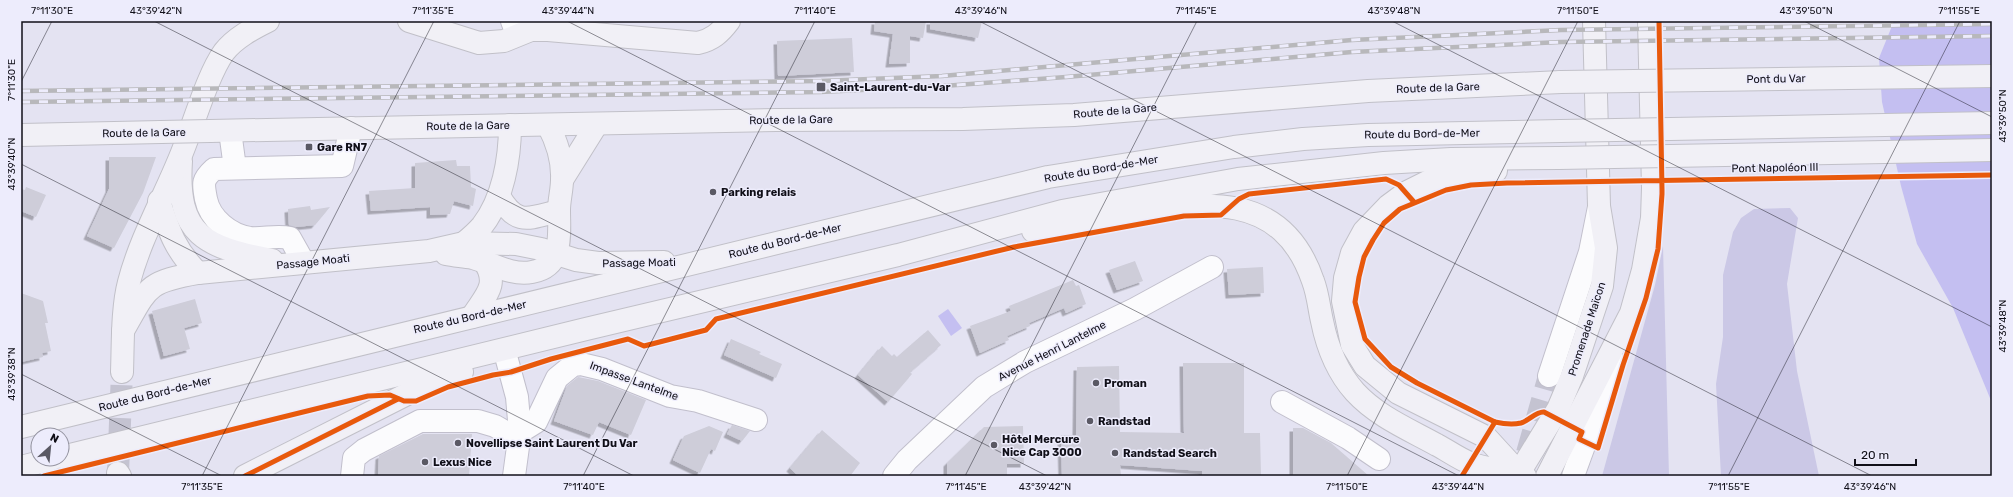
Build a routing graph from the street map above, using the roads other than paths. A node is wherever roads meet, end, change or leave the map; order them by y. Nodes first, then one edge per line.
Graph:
1 (268, 21) edge
2 (409, 21) edge
3 (728, 21) edge
4 (1594, 21) edge
5 (1649, 21) edge
6 (514, 28) edge
7 (1992, 76) edge
8 (1561, 82) joint
9 (1992, 123) edge
10 (548, 124) junction
11 (597, 124) junction
12 (510, 125) junction
13 (351, 128) junction
14 (220, 131) junction
15 (21, 135) edge
16 (1992, 150) edge
17 (182, 152) junction
18 (1549, 159) junction
19 (235, 168) junction
20 (562, 180) junction
21 (499, 196) junction
22 (159, 201) junction
23 (1599, 206) junction
24 (559, 211) junction
25 (464, 243) junction
26 (429, 251) junction
27 (556, 253) junction
28 (898, 255) junction
29 (484, 261) junction
30 (699, 262) junction
31 (298, 263) junction
32 (1212, 267) dead end
33 (198, 273) junction
34 (472, 317) junction
35 (586, 329) junction
36 (123, 331) junction
37 (1618, 339) junction
38 (507, 360) junction
39 (122, 372) tunnel mouth
40 (1549, 376) tunnel mouth
41 (1282, 402) dead end
42 (756, 420) dead end
43 (21, 427) edge
44 (520, 436) junction
45 (70, 454) edge
46 (1379, 459) dead end
47 (1521, 475) edge
48 (245, 476) edge
49 (352, 476) edge
50 (514, 476) edge
51 (894, 476) edge
52 (1546, 476) edge
53 (1573, 476) edge

1 - 17 main road
2 - 6 main road
3 - 6 main road
4 - 23 main road, Promenade Maïcon
5 - 37 main road
7 - 8 main road, Pont du Var, bridge
8 - 11 main road, Route de la Gare
9 - 30 main road, Route du Bord-de-Mer, bridge
10 - 11 main road, Route de la Gare
10 - 12 main road, Route de la Gare
10 - 20 main road, Passage Moati
11 - 20 main road, Passage Moati
12 - 13 main road, Route de la Gare
12 - 21 main road
13 - 14 main road, Route de la Gare
13 - 19 street
14 - 15 main road, Route de la Gare, bridge
14 - 19 street
16 - 18 main road, Pont Napoléon III, bridge
17 - 22 main road
17 - 31 main road
18 - 28 main road
18 - 47 main road
19 - 31 street
20 - 24 main road, Passage Moati
21 - 24 main road
21 - 25 main road
22 - 33 main road
22 - 36 main road
23 - 40 street
23 - 47 main road, Promenade Maïcon
24 - 27 main road, Passage Moati
25 - 26 main road, Passage Moati
25 - 27 main road, Passage Moati
26 - 29 main road, Passage Moati
26 - 31 main road, Passage Moati
27 - 29 main road, Passage Moati
27 - 30 main road, Passage Moati
28 - 35 main road
28 - 47 main road
29 - 34 main road
30 - 34 main road, Route du Bord-de-Mer
31 - 33 main road, Passage Moati
32 - 51 street, Avenue Henri Lantelme
33 - 36 main road, Passage Moati
34 - 43 main road, Route du Bord-de-Mer
35 - 38 main road
35 - 45 main road
36 - 39 main road
37 - 52 main road
37 - 53 street
38 - 44 street
38 - 48 main road
41 - 46 street
42 - 44 street, Impasse Lantelme
44 - 49 street
44 - 50 street

